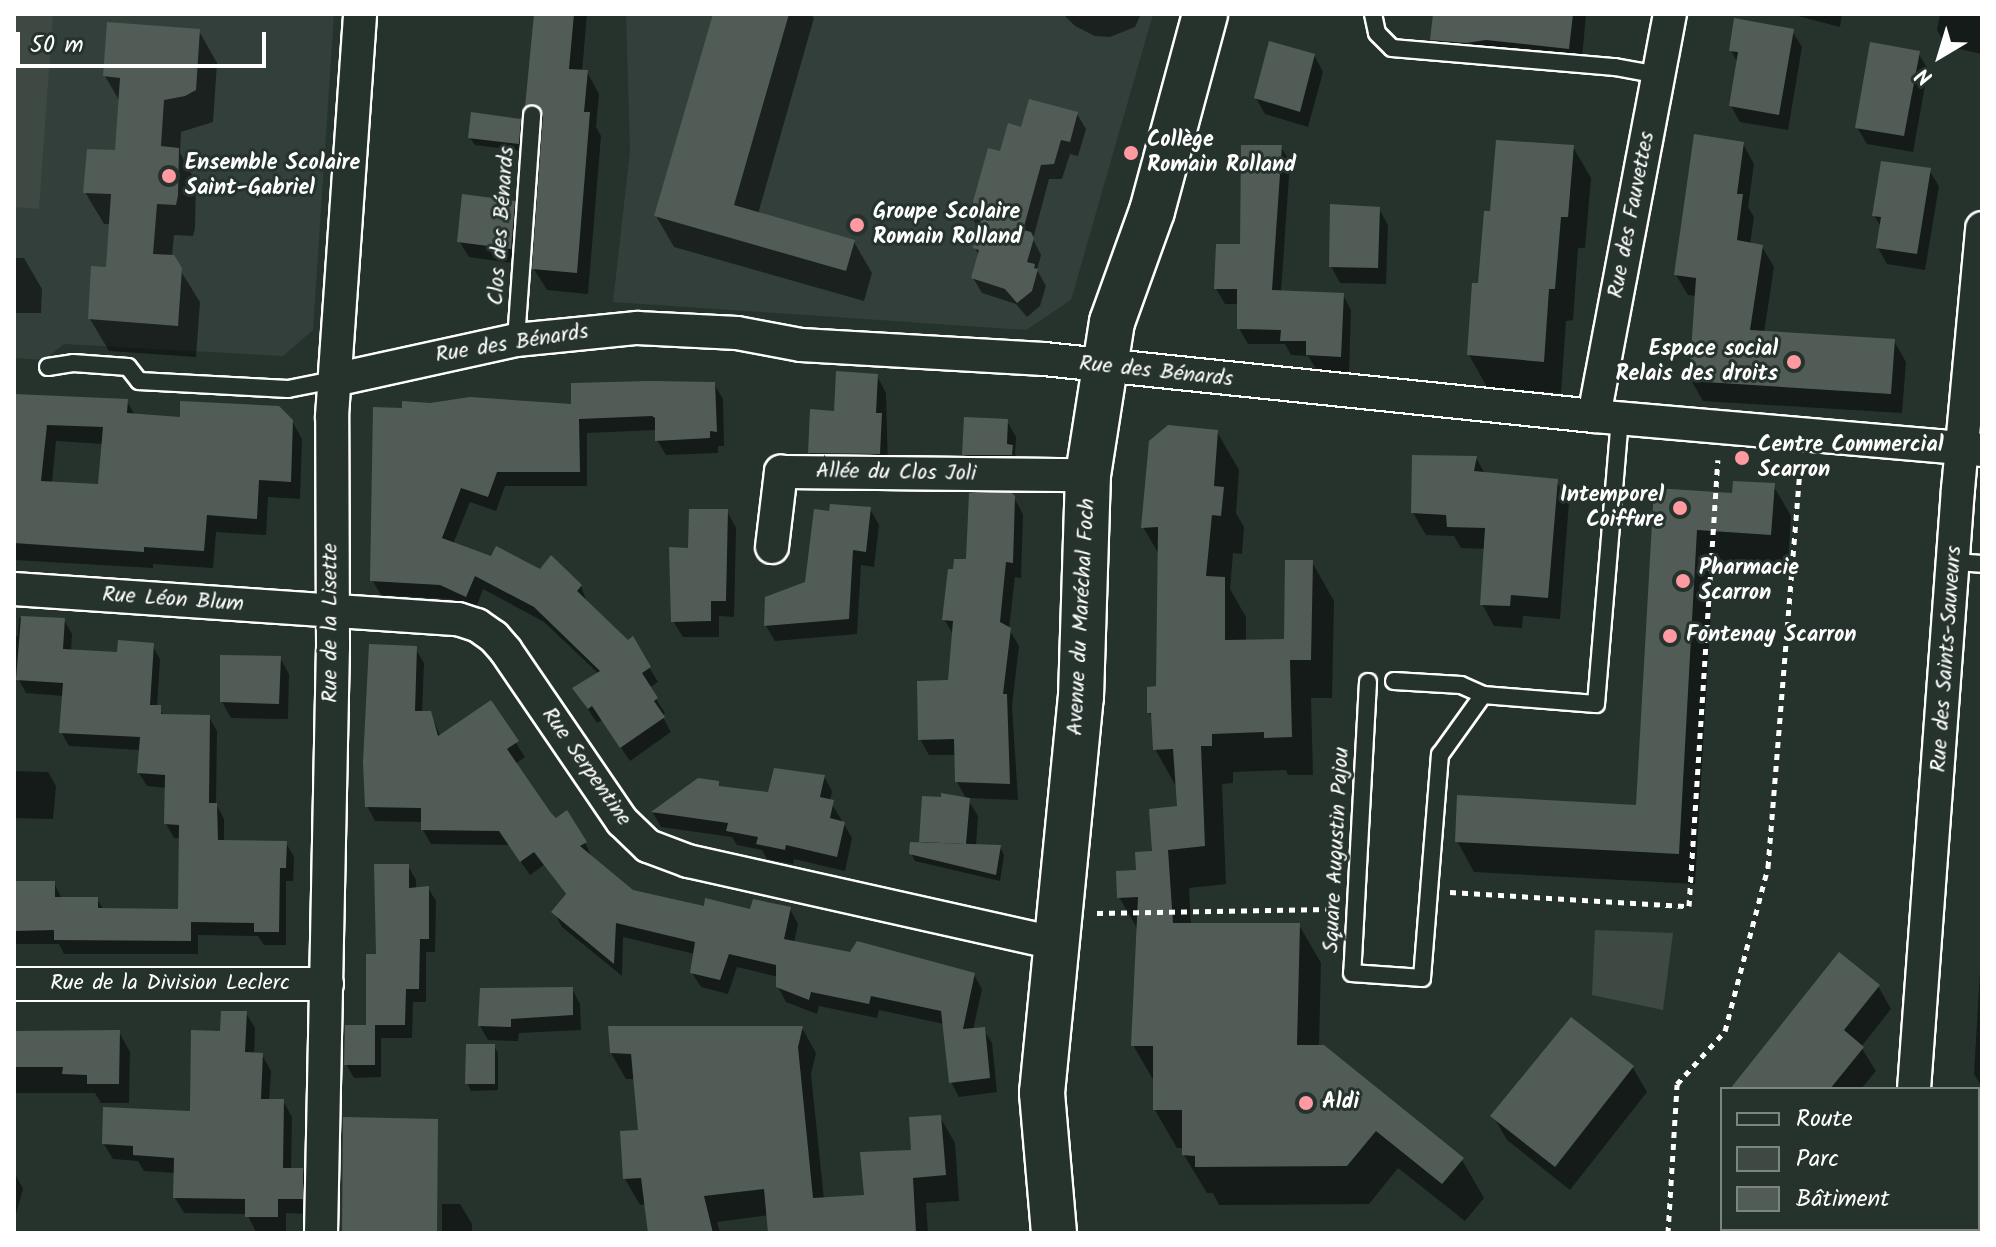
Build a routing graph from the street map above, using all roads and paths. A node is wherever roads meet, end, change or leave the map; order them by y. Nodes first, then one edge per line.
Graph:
1 (360, 14) edge
2 (1205, 14) edge
3 (1373, 14) edge
4 (1670, 14) edge
5 (1659, 75) junction
6 (532, 115) dead end
7 (1982, 228) edge
8 (516, 340) junction
9 (1105, 366) junction
10 (48, 367) dead end
11 (334, 380) junction
12 (1607, 417) junction
13 (1720, 427) junction
14 (1802, 434) junction
15 (1973, 449) edge
16 (1088, 475) junction
17 (772, 547) dead end
18 (1968, 563) edge
19 (14, 589) edge
20 (331, 610) junction
21 (1394, 681) dead end
22 (1368, 682) dead end
23 (1483, 695) junction
24 (1429, 891) junction
25 (1355, 909) junction
26 (1130, 912) dead end
27 (1054, 943) junction
28 (14, 984) edge
29 (327, 984) junction
30 (1914, 1087) edge
31 (321, 1233) edge
32 (1054, 1233) edge
33 (1668, 1233) edge

1 - 11 street, Rue de la Lisette
2 - 9 main road, Avenue du Maréchal Foch
3 - 5 lane
4 - 5 street, Rue des Fauvettes
5 - 12 street, Rue des Fauvettes
6 - 8 lane, Clos des Bénards
7 - 15 street, Rue des Saints-Sauveurs
8 - 9 street, Rue des Bénards
8 - 11 street, Rue des Bénards
9 - 12 street, Rue des Bénards
9 - 16 main road, Avenue du Maréchal Foch
10 - 11 lane
11 - 20 street, Rue de la Lisette
12 - 13 street, Rue des Bénards
12 - 23 lane
13 - 14 street, Rue des Bénards
13 - 24 path
14 - 15 street, Rue des Bénards
14 - 33 path
15 - 18 street, Rue des Saints-Sauveurs
16 - 17 street, Allée du Clos Joli
16 - 27 main road, Avenue du Maréchal Foch
18 - 30 street, Rue des Saints-Sauveurs
19 - 20 street, Rue Léon Blum
20 - 27 street, Rue Serpentine
20 - 29 street, Rue de la Lisette
21 - 23 lane
22 - 25 lane, Square Augustin Pajou
23 - 24 lane, Square Augustin Pajou
24 - 25 lane, Square Augustin Pajou
25 - 26 path
27 - 32 main road, Avenue du Maréchal Foch
28 - 29 street, Rue de la Division Leclerc
29 - 31 street, Rue de la Lisette

